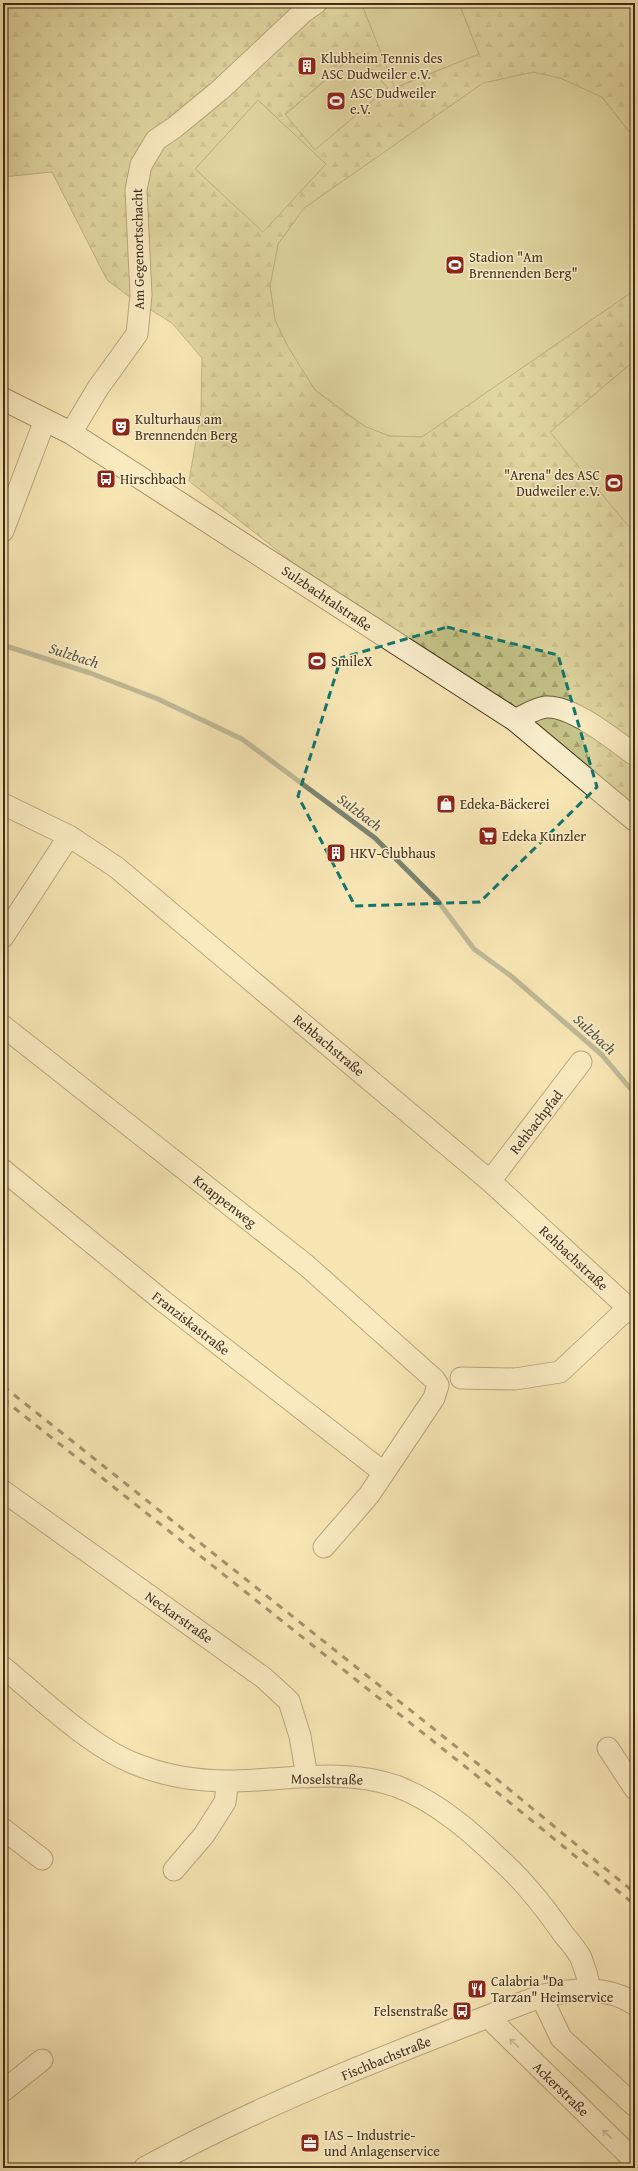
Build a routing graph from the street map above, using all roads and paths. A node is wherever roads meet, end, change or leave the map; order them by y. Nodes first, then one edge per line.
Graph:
1 (316, 3) edge
2 (3, 399) edge
3 (45, 420) junction
4 (71, 432) junction
5 (3, 531) edge
6 (515, 720) junction
7 (635, 755) edge
8 (3, 804) edge
9 (635, 820) edge
10 (69, 836) junction
11 (3, 937) edge
12 (3, 1026) edge
13 (581, 1062) dead end
14 (3, 1170) edge
15 (490, 1181) junction
16 (632, 1311) edge
17 (461, 1378) dead end
18 (383, 1472) junction
19 (3, 1490) edge
20 (324, 1547) dead end
21 (3, 1667) edge
22 (608, 1748) dead end
23 (308, 1777) junction
24 (228, 1781) junction
25 (635, 1789) edge
26 (3, 1829) edge
27 (42, 1859) dead end
28 (174, 1870) dead end
29 (590, 1989) junction
30 (541, 1996) junction
31 (635, 2004) edge
32 (488, 2017) junction
33 (42, 2060) dead end
34 (3, 2091) edge
35 (635, 2106) edge
36 (635, 2161) edge
37 (145, 2168) edge

1 - 4 street, Am Gegenortschacht
2 - 3 main road, Sulzbachtalstraße
3 - 4 main road, Sulzbachtalstraße
3 - 5 street
4 - 6 main road, Sulzbachtalstraße
6 - 7 street
6 - 9 main road, Sulzbachtalstraße
8 - 10 street, Rehbachstraße
10 - 11 street
10 - 15 street, Rehbachstraße
12 - 18 street, Knappenweg
13 - 15 street, Rehbachpfad
14 - 18 street, Franziskastraße
15 - 16 street, Rehbachstraße
16 - 17 street
18 - 20 street
19 - 23 street, Neckarstraße
21 - 24 street, Moselstraße
22 - 25 street
23 - 24 street, Moselstraße
23 - 29 street, Moselstraße
24 - 28 street
26 - 27 street
29 - 30 main road, Fischbachstraße
29 - 31 main road, Fischbachstraße
30 - 32 main road, Fischbachstraße
30 - 35 street
36 -> 32 street, Ackerstraße
32 - 37 main road, Fischbachstraße
33 - 34 street

